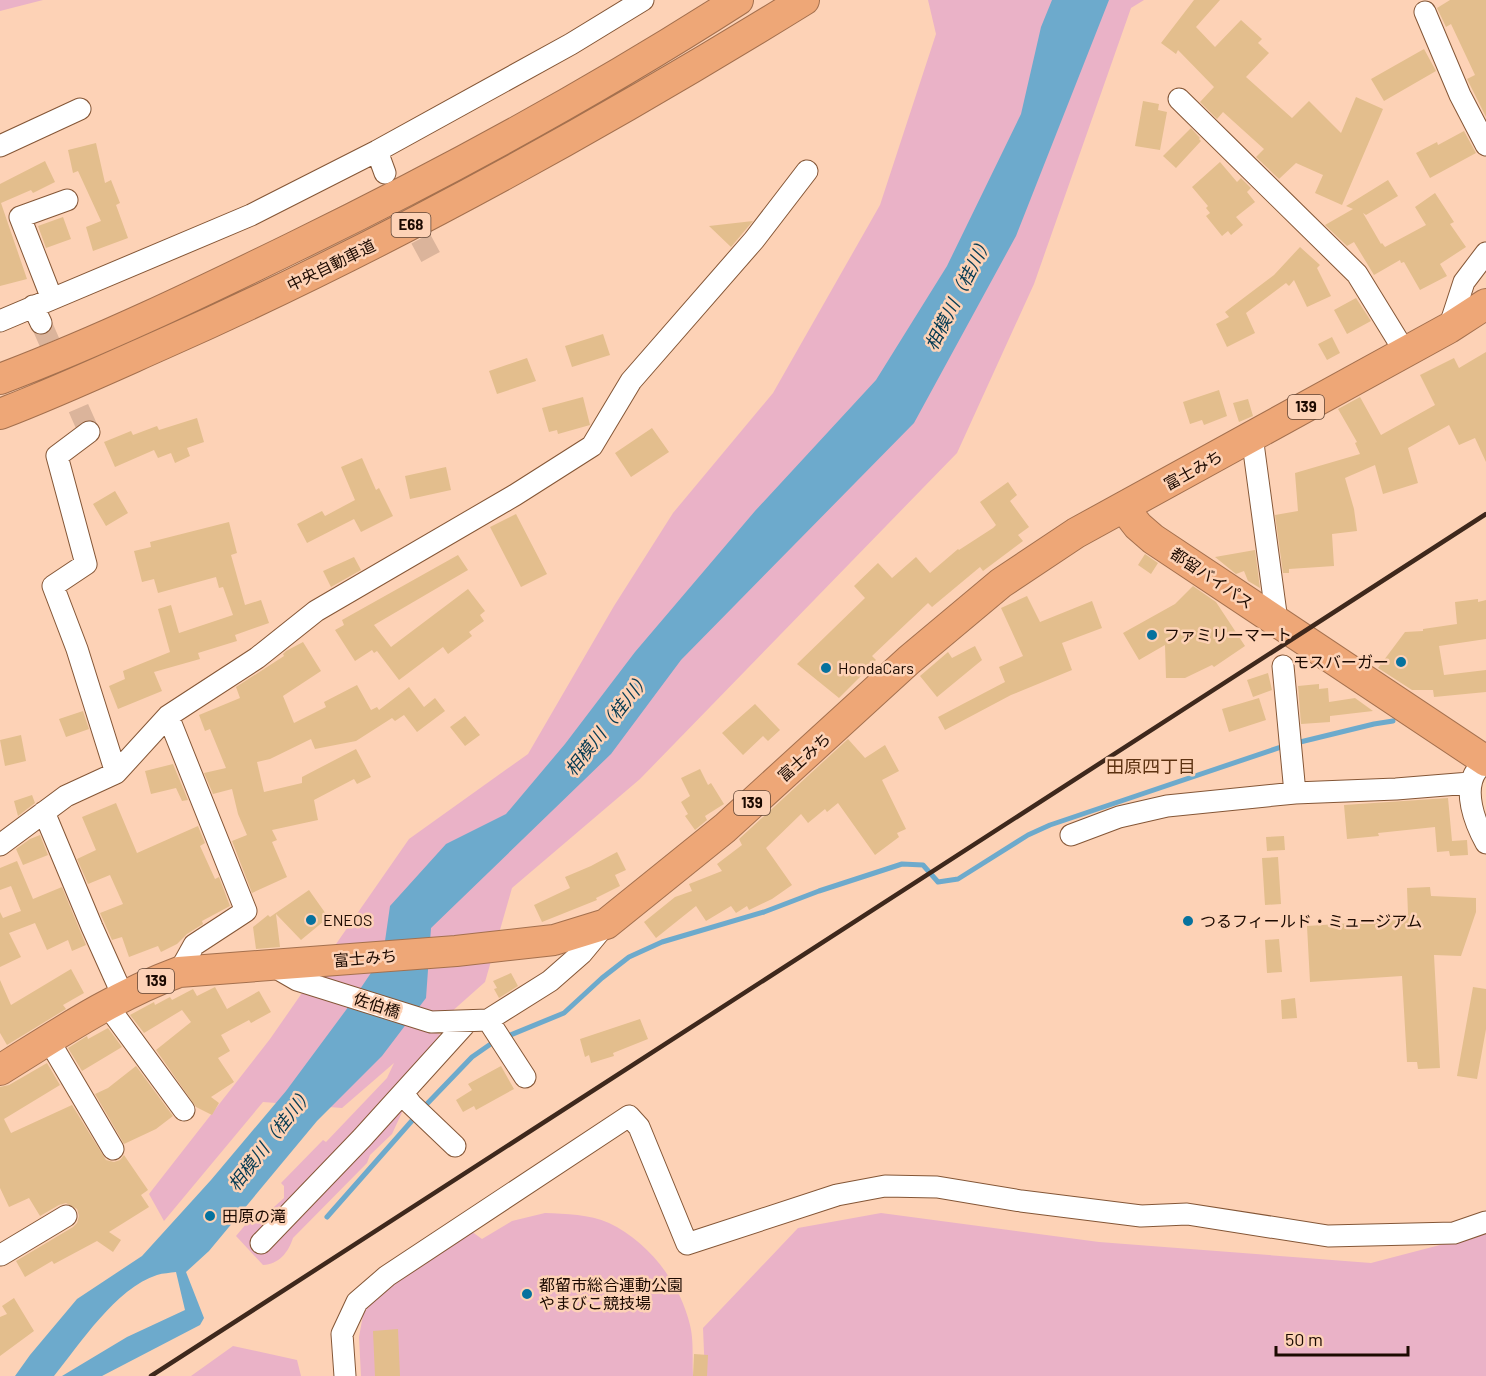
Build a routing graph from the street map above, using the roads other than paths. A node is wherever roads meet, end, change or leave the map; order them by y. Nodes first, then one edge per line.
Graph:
1 (643, 0) edge
2 (738, 0) edge
3 (804, 0) edge
4 (1425, 12) dead end
5 (1179, 99) dead end
6 (80, 109) dead end
7 (1486, 145) edge
8 (0, 146) edge
9 (377, 151) junction
10 (807, 171) dead end
11 (385, 173) tunnel mouth
12 (67, 200) dead end
13 (1486, 253) edge
14 (1486, 304) edge
15 (42, 309) junction
16 (0, 321) edge
17 (1449, 328) junction
18 (1405, 352) junction
19 (0, 379) edge
20 (0, 414) edge
21 (89, 432) dead end
22 (1252, 436) junction
23 (1124, 507) junction
24 (1277, 621) junction
25 (1283, 666) dead end
26 (168, 716) junction
27 (1480, 768) edge
28 (116, 773) junction
29 (1295, 793) junction
30 (44, 812) junction
31 (1071, 836) dead end
32 (1486, 843) edge
33 (0, 845) edge
34 (606, 924) junction
35 (271, 965) junction
36 (179, 972) junction
37 (115, 1000) junction
38 (489, 1029) junction
39 (48, 1039) junction
40 (3, 1061) edge
41 (525, 1077) dead end
42 (407, 1098) junction
43 (184, 1110) dead end
44 (455, 1146) dead end
45 (113, 1149) dead end
46 (66, 1216) dead end
47 (1486, 1222) edge
48 (261, 1244) dead end
49 (0, 1254) edge
50 (345, 1376) edge

1 - 9 street
2 - 19 highway, 中央自動車道 / E68
3 - 20 highway, 中央自動車道 / E68
4 - 7 street
5 - 18 street
6 - 8 street
9 - 11 street
9 - 15 street
10 - 26 street
12 - 15 street
13 - 17 street
14 - 17 highway, 富士みち / 139
15 - 16 street
17 - 18 highway, 富士みち / 139
18 - 22 highway, 富士みち / 139
21 - 28 street
22 - 23 highway, 富士みち / 139
22 - 24 street
23 - 24 highway, 都留バイパス
23 - 34 highway, 富士みち / 139
24 - 27 highway, 都留バイパス
25 - 29 street
26 - 28 street
26 - 36 street
27 - 29 street
27 - 32 street
28 - 30 street
29 - 31 street
30 - 33 street
30 - 37 street
34 - 35 highway, 富士みち / 139
34 - 38 street
35 - 36 highway, 富士みち / 139
35 - 38 street, 佐伯橋
36 - 37 highway, 富士みち / 139
37 - 39 highway, 富士みち / 139
37 - 43 street
38 - 41 street
38 - 42 street
39 - 40 highway, 富士みち / 139
39 - 45 street
42 - 44 street
42 - 48 street
46 - 49 street
47 - 50 street

